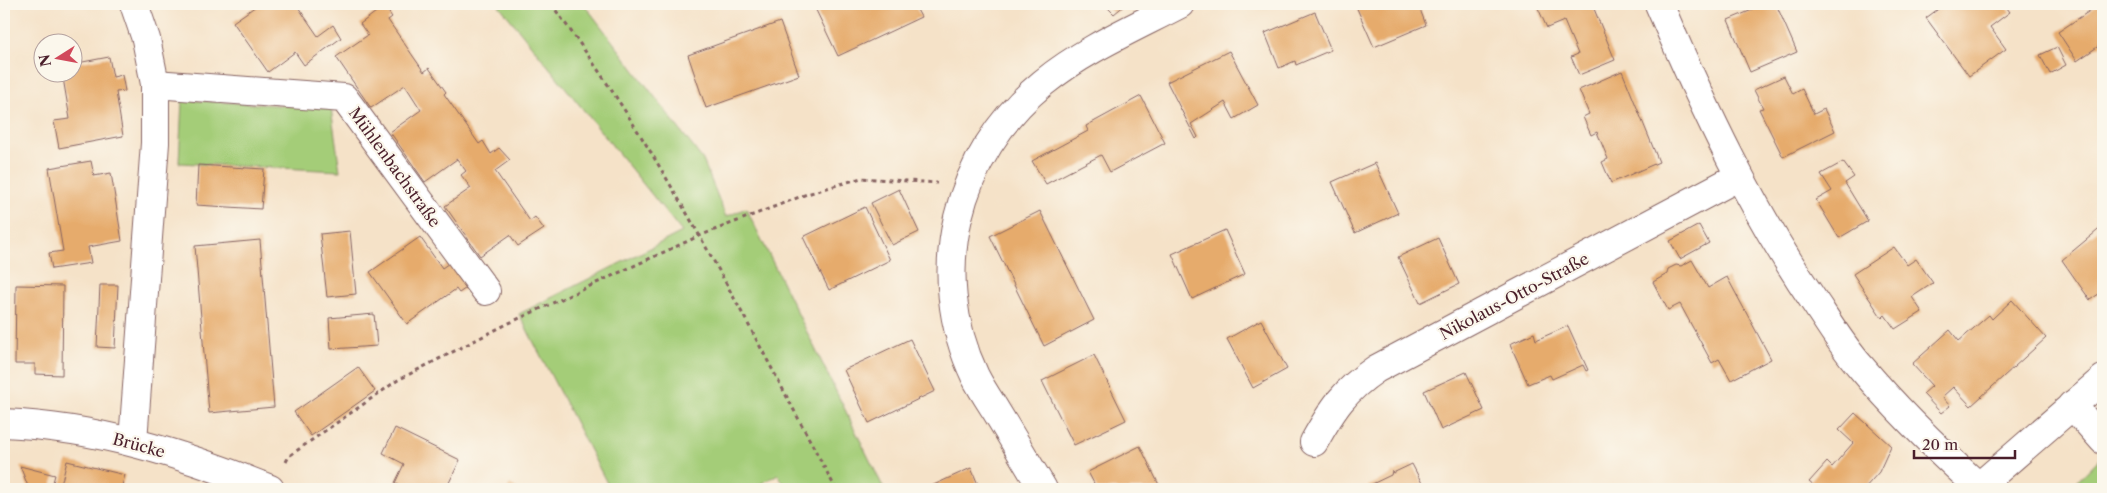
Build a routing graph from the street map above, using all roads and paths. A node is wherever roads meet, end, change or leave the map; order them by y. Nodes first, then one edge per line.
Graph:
1 (134, 4) edge
2 (551, 4) edge
3 (1180, 4) edge
4 (1659, 4) edge
5 (155, 84) junction
6 (1738, 177) junction
7 (966, 185) junction
8 (699, 236) junction
9 (486, 291) dead end
10 (2103, 379) edge
11 (2072, 405) junction
12 (4, 422) edge
13 (2103, 440) edge
14 (133, 441) junction
15 (1314, 442) dead end
16 (285, 465) dead end
17 (1978, 488) edge
18 (270, 489) edge
19 (836, 489) edge
20 (1043, 489) edge

1 - 5 street
2 - 8 path
3 - 7 street
4 - 6 street
5 - 9 street, Mühlenbachstraße
5 - 14 street
6 - 15 street, Nikolaus-Otto-Straße
6 - 17 street
7 - 8 path
7 - 20 street
8 - 16 path
8 - 19 path
10 - 11 street
11 - 13 street
11 - 17 street
12 - 14 street, Brücke
14 - 18 street, Brücke

